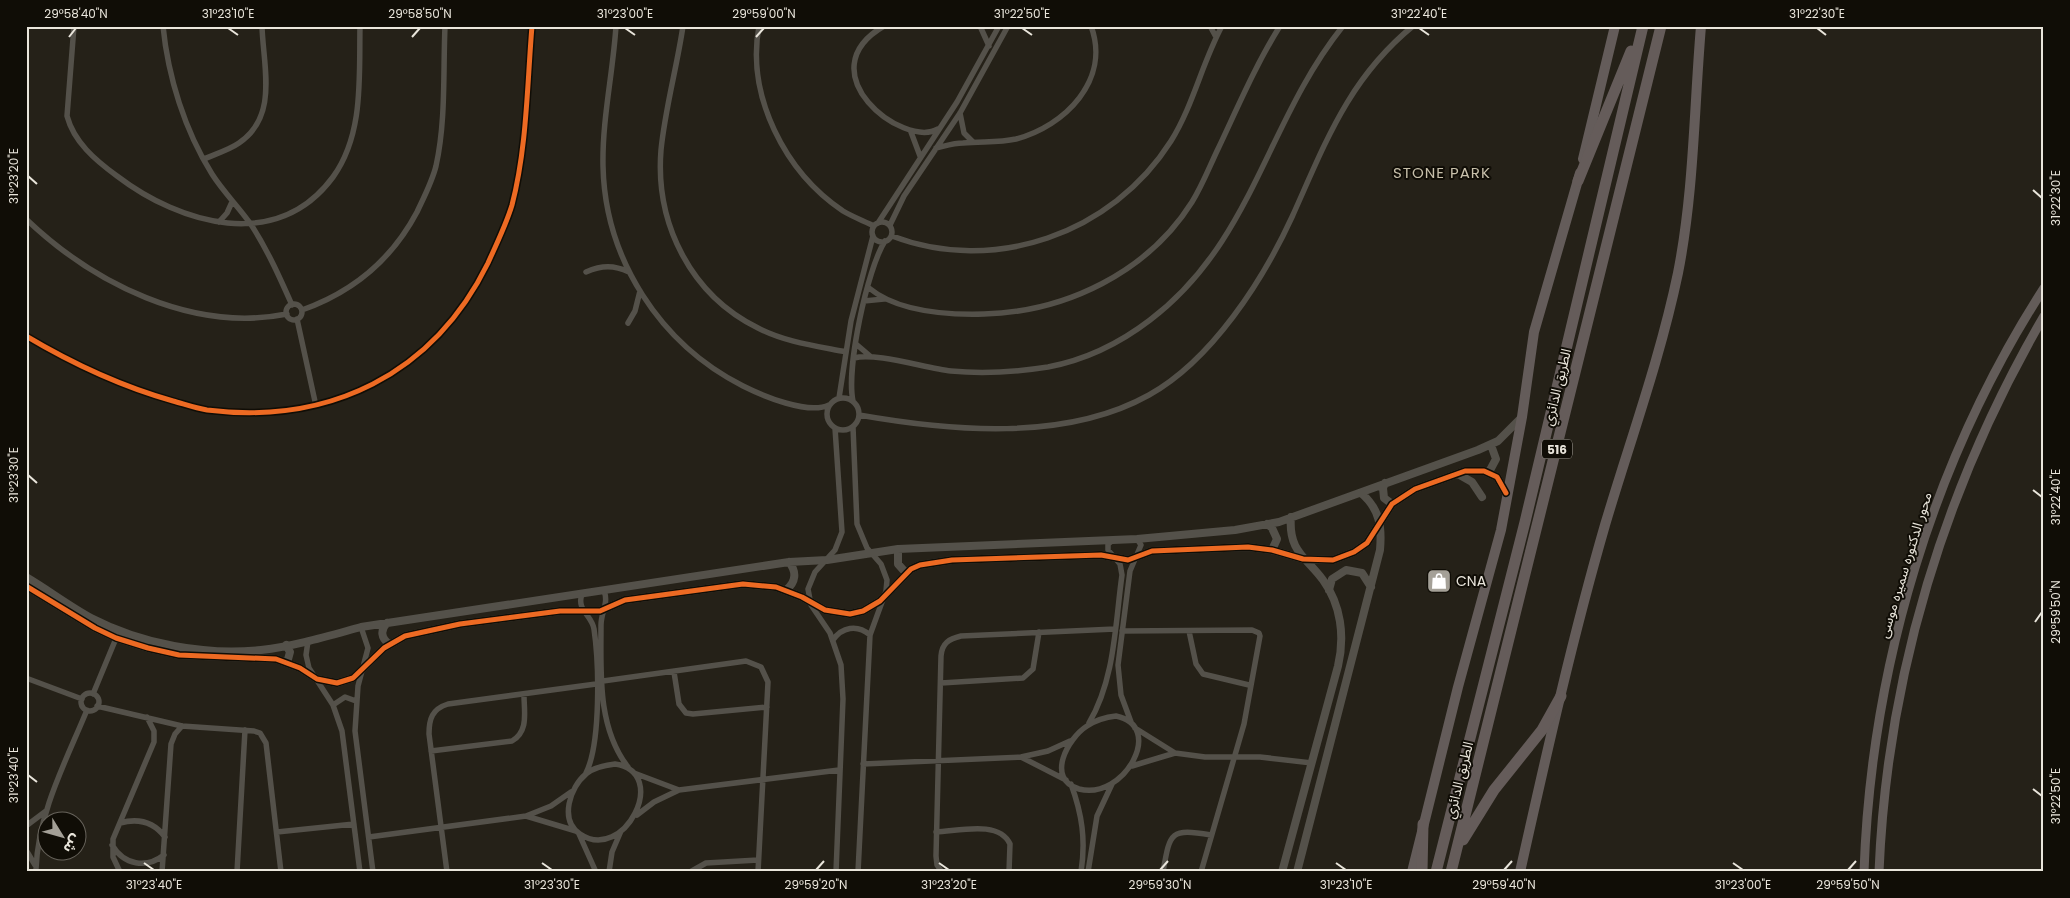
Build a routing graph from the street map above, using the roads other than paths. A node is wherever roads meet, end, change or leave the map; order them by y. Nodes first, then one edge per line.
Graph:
1 (74, 26) edge
2 (162, 26) edge
3 (262, 26) edge
4 (360, 26) edge
5 (445, 26) edge
6 (532, 26) edge
7 (616, 26) edge
8 (683, 26) edge
9 (759, 26) edge
10 (884, 26) edge
11 (980, 26) edge
12 (999, 26) edge
13 (1008, 26) edge
14 (1091, 26) edge
15 (1210, 26) edge
16 (1222, 26) edge
17 (1280, 26) edge
18 (1343, 26) edge
19 (1413, 26) edge
20 (1615, 26) edge
21 (1642, 26) edge
22 (1661, 26) edge
23 (1701, 26) edge
24 (1216, 37) junction
25 (988, 46) junction
26 (971, 79) junction
27 (977, 83) junction
28 (960, 113) junction
29 (940, 128) junction
30 (911, 132) junction
31 (973, 142) junction
32 (936, 148) junction
33 (920, 156) junction
34 (204, 159) junction
35 (909, 171) junction
36 (917, 177) junction
37 (1578, 181) junction
38 (232, 202) junction
39 (26, 219) edge
40 (219, 222) junction
41 (251, 224) junction
42 (876, 225) junction
43 (890, 225) junction
44 (873, 236) junction
45 (892, 236) junction
46 (885, 241) junction
47 (586, 272) dead end
48 (629, 272) junction
49 (869, 288) junction
50 (2044, 288) edge
51 (640, 291) junction
52 (887, 300) junction
53 (864, 301) junction
54 (292, 305) junction
55 (302, 310) junction
56 (287, 314) junction
57 (2044, 316) edge
58 (297, 320) junction
59 (851, 321) junction
60 (628, 323) dead end
61 (860, 323) junction
62 (26, 336) edge
63 (856, 344) junction
64 (846, 352) junction
65 (870, 356) junction
66 (854, 358) junction
67 (838, 398) junction
68 (853, 401) junction
69 (829, 405) junction
70 (316, 406) junction
71 (859, 415) junction
72 (1522, 417) junction
73 (853, 426) junction
74 (835, 428) junction
75 (1490, 445) junction
76 (1489, 472) junction
77 (1458, 474) junction
78 (1385, 483) junction
79 (1361, 493) junction
80 (1506, 493) junction
81 (1482, 497) dead end
82 (1392, 504) junction
83 (1291, 518) junction
84 (1380, 522) junction
85 (1267, 524) junction
86 (1115, 539) junction
87 (1137, 539) junction
88 (898, 549) junction
89 (1272, 550) junction
90 (871, 553) junction
91 (1112, 556) junction
92 (1134, 559) junction
93 (827, 560) junction
94 (1303, 560) junction
95 (789, 562) junction
96 (906, 572) junction
97 (26, 578) edge
98 (26, 586) edge
99 (1371, 586) junction
100 (786, 590) junction
101 (1329, 590) junction
102 (604, 591) junction
103 (582, 594) junction
104 (884, 596) junction
105 (810, 602) junction
106 (582, 610) junction
107 (604, 610) junction
108 (387, 623) junction
109 (361, 627) junction
110 (1115, 629) junction
111 (1122, 631) junction
112 (1189, 631) junction
113 (1039, 632) junction
114 (118, 634) junction
115 (870, 634) junction
116 (833, 640) junction
117 (308, 641) junction
118 (389, 644) junction
119 (286, 645) junction
120 (287, 663) junction
121 (362, 669) junction
122 (674, 672) junction
123 (26, 678) edge
124 (317, 679) junction
125 (603, 681) junction
126 (941, 683) junction
127 (596, 684) junction
128 (1249, 685) junction
129 (93, 694) junction
130 (524, 695) junction
131 (1561, 696) junction
132 (82, 699) junction
133 (356, 701) junction
134 (333, 705) junction
135 (97, 706) junction
136 (767, 706) junction
137 (87, 710) junction
138 (147, 717) junction
139 (1088, 725) junction
140 (182, 726) junction
141 (1134, 726) junction
142 (245, 730) junction
143 (1072, 740) junction
144 (431, 751) junction
145 (1175, 753) junction
146 (1233, 757) junction
147 (1021, 758) junction
148 (940, 759) junction
149 (1312, 763) junction
150 (863, 764) junction
151 (628, 766) junction
152 (1132, 766) junction
153 (839, 770) junction
154 (586, 773) junction
155 (634, 773) junction
156 (764, 780) junction
157 (1069, 783) junction
158 (1112, 784) junction
159 (679, 790) junction
160 (573, 791) junction
161 (46, 810) edge
162 (526, 816) junction
163 (38, 817) edge
164 (633, 818) junction
165 (120, 823) junction
166 (354, 824) junction
167 (1423, 824) junction
168 (26, 826) edge
169 (441, 827) junction
170 (622, 831) junction
171 (277, 832) junction
172 (936, 832) junction
173 (578, 833) junction
174 (1212, 835) junction
175 (165, 837) junction
176 (369, 837) junction
177 (38, 839) edge
178 (112, 846) junction
179 (26, 850) edge
180 (1457, 850) junction
181 (164, 855) junction
182 (758, 860) junction
183 (37, 870) edge
184 (120, 872) edge
185 (162, 872) edge
186 (237, 872) edge
187 (281, 872) edge
188 (360, 872) edge
189 (373, 872) edge
190 (447, 872) edge
191 (596, 872) edge
192 (608, 872) edge
193 (690, 872) edge
194 (758, 872) edge
195 (836, 872) edge
196 (858, 872) edge
197 (942, 872) edge
198 (1009, 872) edge
199 (1082, 872) edge
200 (1088, 872) edge
201 (1163, 872) edge
202 (1201, 872) edge
203 (1282, 872) edge
204 (1297, 872) edge
205 (1412, 872) edge
206 (1422, 872) edge
207 (1436, 872) edge
208 (1451, 872) edge
209 (1520, 872) edge
210 (1864, 872) edge
211 (1879, 872) edge

1 - 40 street
2 - 34 street
3 - 34 street
4 - 41 street
5 - 55 street
6 - 70 street
7 - 48 street
8 - 64 street
9 - 42 street
10 - 30 street
11 - 25 street
12 - 25 street
13 - 27 street
14 - 31 street
15 - 24 street
16 - 24 street
17 - 52 street
18 - 65 street
19 - 71 street
20 - 37 highway, الطريق الدائري / 516
21 - 37 highway, 516
21 - 207 highway, الطريق الدائري / 516
22 - 180 highway, الطريق الدائري / 516
23 - 131 highway
24 - 45 street
25 - 26 street
26 - 27 street
26 - 29 street
27 - 28 street
28 - 31 street
28 - 32 street
29 - 30 street
29 - 33 street
30 - 33 street
31 - 32 street
32 - 36 street
33 - 35 street
34 - 38 street
35 - 36 street
35 - 42 street
36 - 43 street
37 - 72 highway, الطريق الدائري / 516
38 - 40 street
38 - 41 street
39 - 56 street
40 - 41 street
41 - 54 street
42 - 43 street
42 - 44 street
43 - 45 street
44 - 46 street
44 - 59 street
45 - 46 street
46 - 49 street
47 - 48 street
48 - 51 street
49 - 52 street
49 - 53 street
50 - 210 main road, محور الدكتوره سميره موسى
51 - 60 street
51 - 69 street
52 - 53 street
53 - 61 street
54 - 55 street
54 - 56 street
55 - 58 street
56 - 58 street
57 - 211 main road, محور الدكتوره سميره موسى
58 - 70 street
59 - 61 street
59 - 64 street
61 - 63 street
62 - 70 street
63 - 65 street
63 - 66 street
64 - 67 street
65 - 66 street
66 - 68 street
67 - 68 street
67 - 69 street
68 - 71 street
69 - 74 street
71 - 73 street
72 - 75 street
72 - 80 highway, الطريق الدائري / 516
73 - 74 street
73 - 90 street
74 - 93 street
75 - 76 street
75 - 78 street
76 - 77 street
76 - 80 street
77 - 81 street
77 - 82 street
78 - 79 street
78 - 82 street
79 - 83 street
79 - 84 street
80 - 167 highway, الطريق الدائري / 516
82 - 84 street
83 - 85 street
83 - 94 street
84 - 94 street
84 - 99 street
85 - 87 street
85 - 89 street
86 - 87 street
86 - 88 street
86 - 91 street
87 - 92 street
88 - 90 street
88 - 96 street
89 - 92 street
89 - 94 street
90 - 93 street
90 - 104 street
91 - 92 street
91 - 96 street
91 - 110 street
92 - 111 street
93 - 95 street
93 - 105 street
94 - 101 street
95 - 100 street
95 - 102 street
96 - 104 street
97 - 114 street
98 - 114 street
99 - 101 street
99 - 204 street
100 - 105 street
100 - 107 street
101 - 149 street
102 - 103 street
102 - 107 street
103 - 106 street
103 - 108 street
104 - 105 street
104 - 115 street
105 - 116 street
106 - 107 street
106 - 118 street
106 - 127 street
107 - 125 street
108 - 109 street
108 - 118 street
109 - 117 street
109 - 121 street
110 - 113 street
110 - 139 street
111 - 112 street
111 - 141 street
112 - 128 street
112 - 128 street
113 - 126 street
113 - 126 street
114 - 119 street
114 - 120 street
114 - 129 street
115 - 116 street
115 - 150 street
116 - 153 street
117 - 119 street
117 - 124 street
118 - 121 street
119 - 120 street
120 - 124 street
121 - 124 street
121 - 133 street
122 - 125 street
122 - 136 street
122 - 136 street
123 - 132 street
124 - 134 street
125 - 151 street
126 - 148 street
127 - 130 street
127 - 154 street
128 - 146 street
129 - 132 street
129 - 135 street
130 - 144 street
130 - 144 street
131 - 180 highway
131 - 209 highway
132 - 137 street
133 - 134 street
133 - 176 street
134 - 166 street
135 - 137 street
135 - 138 street
136 - 156 street
137 - 161 street
138 - 140 street
138 - 165 street
139 - 141 street
139 - 143 street
140 - 142 street
140 - 175 street
141 - 145 street
141 - 152 street
142 - 171 street
142 - 186 street
143 - 147 street
143 - 157 street
144 - 169 street
145 - 146 street
145 - 152 street
146 - 149 street
146 - 174 street
147 - 148 street
147 - 157 street
148 - 150 street
148 - 172 street
149 - 203 street
150 - 196 street
151 - 154 street
151 - 155 street
152 - 158 street
153 - 156 street
153 - 195 street
154 - 160 street
155 - 159 street
155 - 164 street
156 - 159 street
156 - 182 street
157 - 158 street
157 - 199 street
158 - 200 street
159 - 164 street
160 - 162 street
160 - 173 street
162 - 169 street
162 - 173 street
163 - 168 street
164 - 170 street
165 - 175 street
165 - 178 street
166 - 171 street
166 - 188 street
167 - 205 highway, الطريق الدائري / 516
167 - 206 highway, 516
169 - 176 street
169 - 190 street
170 - 173 street
170 - 192 street
171 - 187 street
172 - 197 street
172 - 198 street
173 - 191 street
174 - 201 street
174 - 202 street
175 - 181 street
176 - 189 street
177 - 183 street
178 - 181 street
178 - 184 street
179 - 183 street
180 - 208 highway, الطريق الدائري / 516
181 - 185 street
182 - 193 street
182 - 194 street

